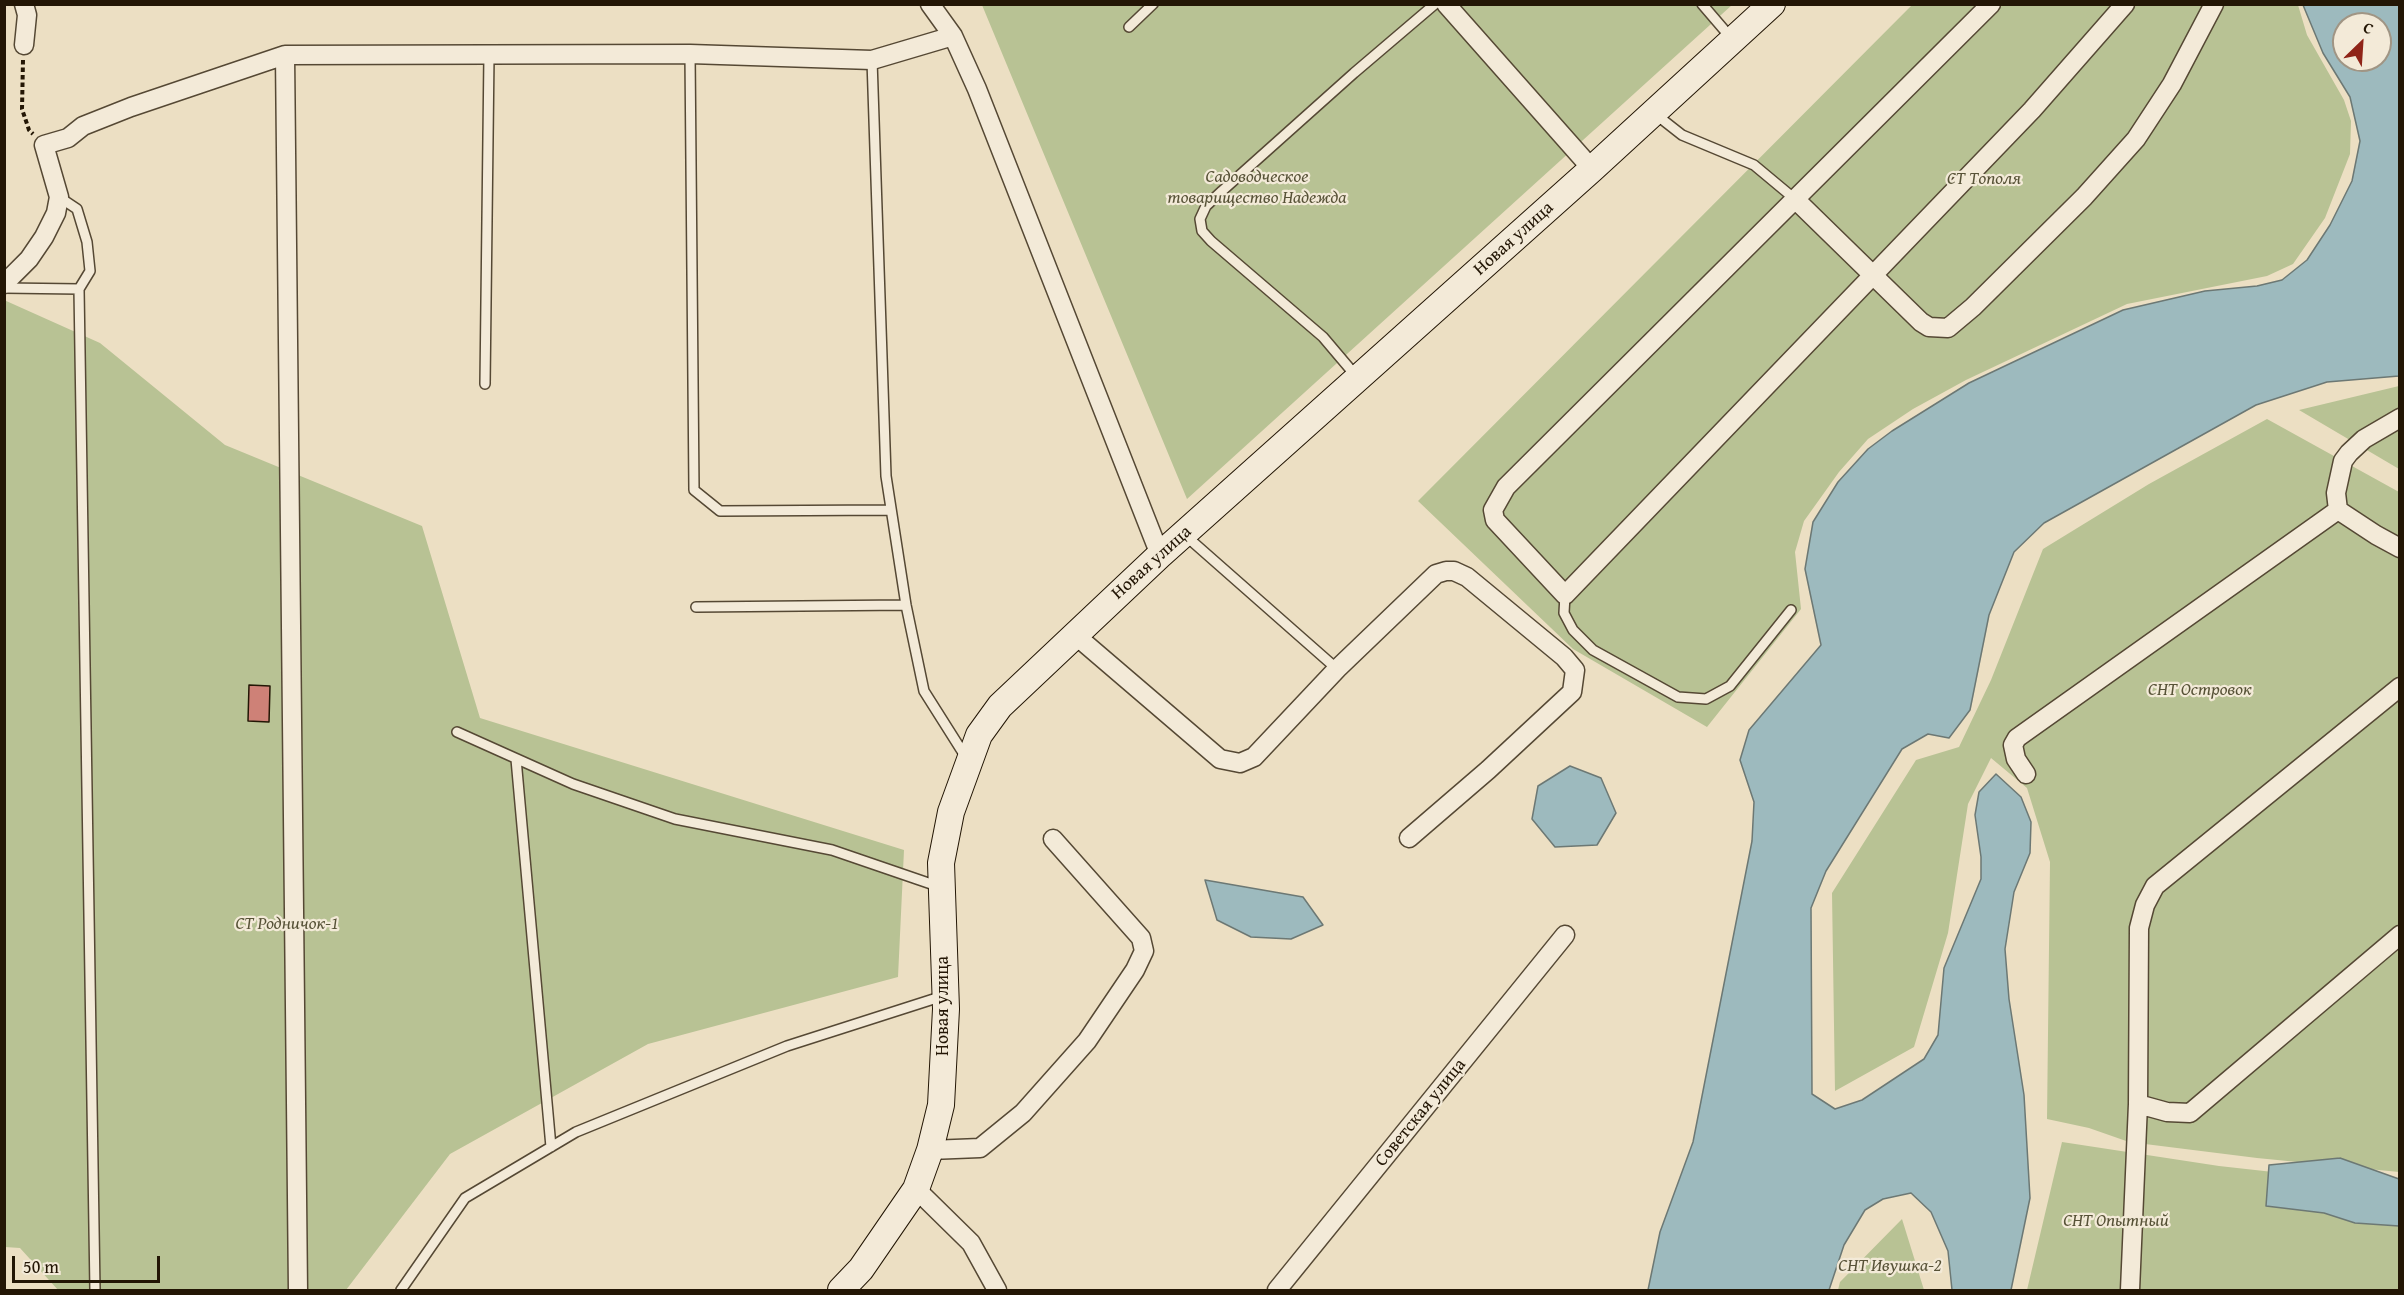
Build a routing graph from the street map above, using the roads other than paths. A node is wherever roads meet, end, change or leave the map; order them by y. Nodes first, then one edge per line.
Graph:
1 (24, 4) edge
2 (930, 4) edge
3 (1153, 4) edge
4 (1435, 4) edge
5 (1446, 4) edge
6 (1702, 4) edge
7 (1772, 4) edge
8 (1991, 4) edge
9 (2125, 4) edge
10 (2214, 4) edge
11 (1129, 27) dead end
12 (953, 36) junction
13 (1733, 40) junction
14 (24, 45) road end
15 (690, 54) junction
16 (489, 55) junction
17 (285, 56) junction
18 (872, 60) junction
19 (1654, 112) junction
20 (1592, 169) junction
21 (59, 197) junction
22 (1796, 200) junction
23 (1874, 276) junction
24 (4, 286) edge
25 (79, 289) junction
26 (1358, 378) junction
27 (484, 384) dead end
28 (2400, 418) edge
29 (891, 510) junction
30 (2338, 510) junction
31 (1184, 534) junction
32 (2400, 548) edge
33 (1160, 555) junction
34 (1565, 595) junction
35 (906, 605) junction
36 (696, 607) dead end
37 (1791, 610) dead end
38 (1074, 634) junction
39 (1337, 669) junction
40 (2400, 687) edge
41 (457, 732) dead end
42 (516, 759) junction
43 (969, 762) junction
44 (2026, 774) dead end
45 (1409, 837) dead end
46 (1053, 839) dead end
47 (942, 888) junction
48 (1565, 935) dead end
49 (2400, 935) edge
50 (945, 995) junction
51 (2138, 1104) junction
52 (550, 1147) junction
53 (930, 1150) junction
54 (916, 1189) junction
55 (95, 1290) edge
56 (298, 1290) edge
57 (401, 1290) edge
58 (841, 1290) edge
59 (997, 1290) edge
60 (1277, 1290) edge
61 (2130, 1290) edge

1 - 14 street
2 - 12 street
3 - 11 lane
4 - 26 lane
5 - 20 street
6 - 13 lane
7 - 13 street, Новая улица
8 - 22 street
9 - 23 street
10 - 23 street
12 - 18 street
12 - 33 street
13 - 19 street, Новая улица
15 - 16 street
15 - 18 street
15 - 29 lane
16 - 17 street
16 - 27 lane
17 - 21 street
17 - 56 street
18 - 29 lane
19 - 20 street, Новая улица
19 - 22 lane
20 - 26 street, Новая улица
21 - 24 street
21 - 25 lane
22 - 23 street
22 - 34 street
23 - 34 street
24 - 25 lane
25 - 55 lane
26 - 31 street, Новая улица
28 - 30 street
29 - 35 lane
30 - 32 street
30 - 44 street
31 - 33 street, Новая улица
31 - 39 lane
33 - 38 street, Новая улица
34 - 37 lane
35 - 36 lane
35 - 43 lane
38 - 39 street
38 - 43 street, Новая улица
39 - 45 street
40 - 51 street
41 - 42 lane
42 - 47 lane
42 - 52 lane
43 - 47 street, Новая улица
46 - 53 street
47 - 50 street, Новая улица
48 - 60 street, Советская улица
49 - 51 street
50 - 52 lane
50 - 53 street, Новая улица
51 - 61 street
52 - 57 lane
53 - 54 street, Новая улица
54 - 58 street, Новая улица
54 - 59 street

